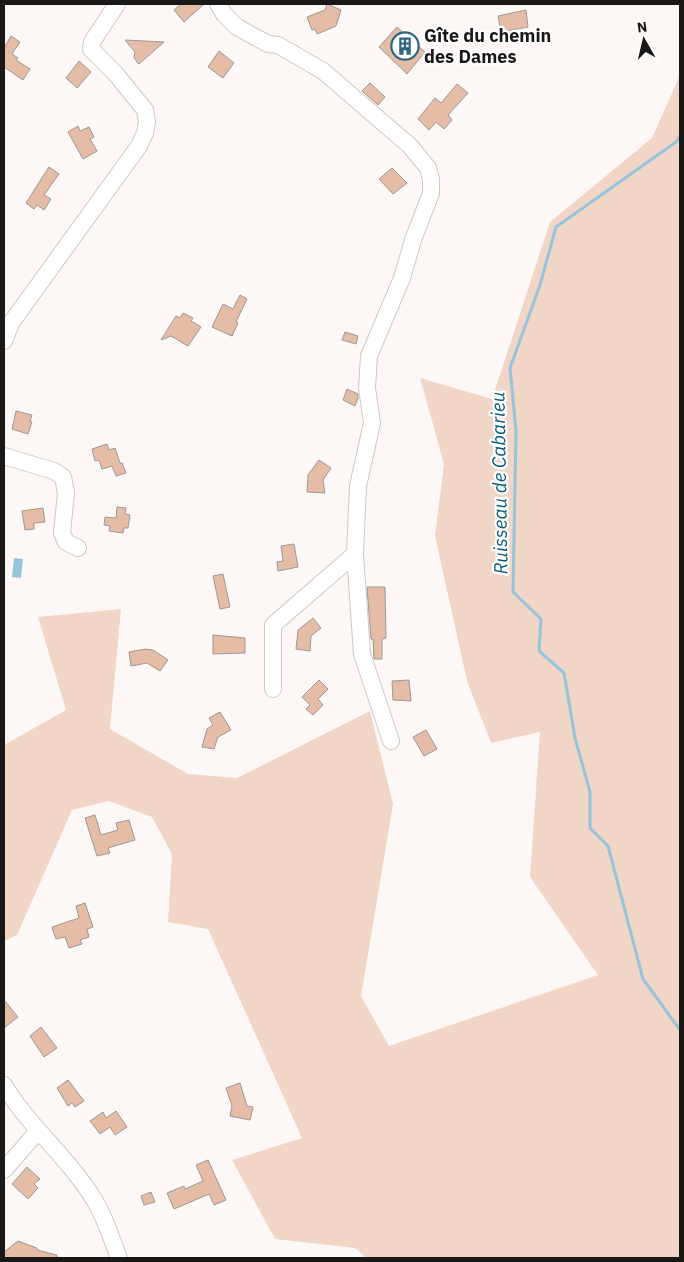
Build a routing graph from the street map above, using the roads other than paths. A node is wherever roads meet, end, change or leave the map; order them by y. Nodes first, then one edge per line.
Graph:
1 (117, 4) edge
2 (218, 4) edge
3 (4, 341) edge
4 (4, 456) edge
5 (78, 548) dead end
6 (355, 554) junction
7 (273, 688) dead end
8 (391, 741) dead end
9 (4, 1085) edge
10 (38, 1131) junction
11 (4, 1170) edge
12 (119, 1258) edge

1 - 3 street
2 - 6 street
4 - 5 street
6 - 7 street
6 - 8 street
9 - 10 street
10 - 11 street
10 - 12 street

